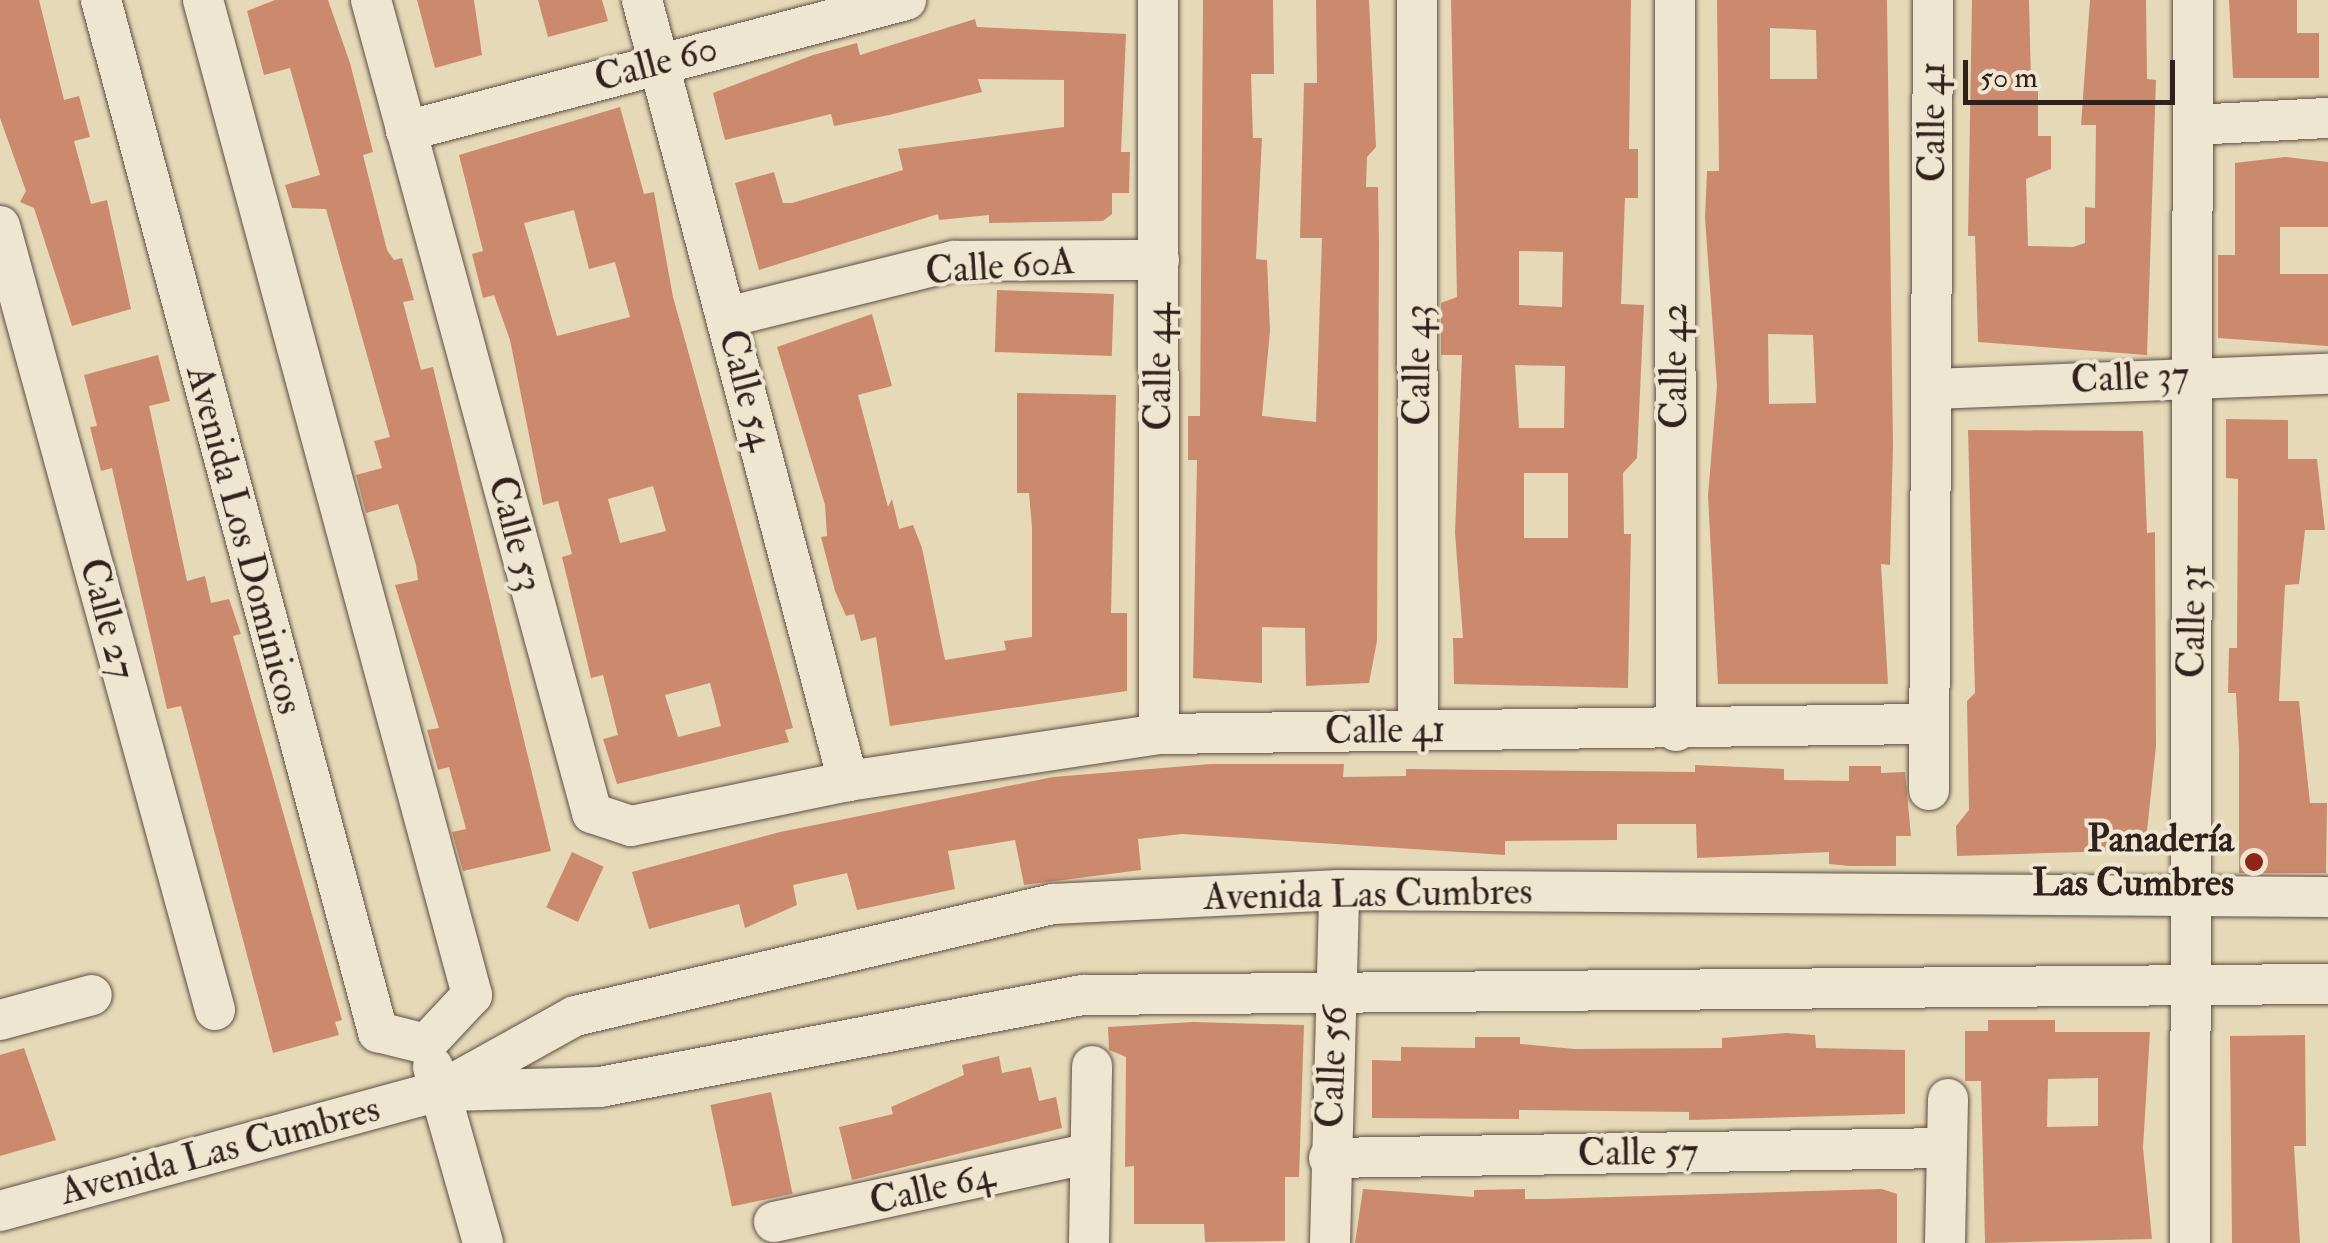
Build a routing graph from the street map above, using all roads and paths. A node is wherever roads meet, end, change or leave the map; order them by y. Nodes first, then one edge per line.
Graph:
1 (101, 0) edge
2 (203, 0) edge
3 (371, 0) edge
4 (642, 0) edge
5 (906, 0) edge
6 (1158, 0) edge
7 (1417, 0) edge
8 (1675, 0) edge
9 (1933, 0) edge
10 (2193, 0) edge
11 (659, 62) junction
12 (2328, 118) edge
13 (2193, 125) junction
14 (406, 131) junction
15 (0, 226) edge
16 (1158, 260) junction
17 (726, 317) junction
18 (16, 348) edge
19 (2196, 374) junction
20 (2328, 374) edge
21 (1933, 389) junction
22 (1925, 724) junction
23 (1418, 730) junction
24 (1676, 731) junction
25 (1159, 734) junction
26 (848, 781) junction
27 (1928, 790) dead end
28 (1338, 890) junction
29 (2328, 897) edge
30 (2190, 898) junction
31 (2328, 984) edge
32 (2190, 986) junction
33 (1335, 989) junction
34 (92, 995) dead end
35 (215, 1010) dead end
36 (0, 1020) edge
37 (426, 1044) junction
38 (1092, 1066) dead end
39 (440, 1091) junction
40 (1948, 1099) dead end
41 (1946, 1148) junction
42 (1090, 1153) junction
43 (1329, 1158) junction
44 (0, 1212) edge
45 (774, 1222) dead end
46 (827, 1228) edge
47 (482, 1243) edge
48 (1090, 1243) edge
49 (1330, 1243) edge
50 (1945, 1243) edge
51 (2190, 1243) edge

1 - 37 street, Avenida Los Dominicos
2 - 37 street
3 - 14 street, Calle 53
4 - 11 street, Calle 54
5 - 11 street, Calle 60
6 - 16 street, Calle 44
7 - 23 street, Calle 43
8 - 24 street, Calle 42
9 - 21 street, Calle 41
10 - 13 street, Calle 31
11 - 14 street, Calle 60
11 - 17 street, Calle 54
12 - 13 street
13 - 19 street, Calle 31
14 - 26 street, Calle 53
15 - 18 street, Calle 27
16 - 17 street, Calle 60A
16 - 25 street, Calle 44
17 - 26 street, Calle 54
18 - 35 street, Calle 27
19 - 20 street, Calle 37
19 - 21 street, Calle 37
19 - 30 street, Calle 31
21 - 22 street, Calle 41
22 - 24 street, Calle 41
22 - 27 street, Calle 41
23 - 24 street, Calle 41
23 - 25 street, Calle 41
25 - 26 street, Calle 41
28 - 30 street, Avenida Las Cumbres
28 - 33 street, Calle 56
28 - 39 street, Avenida Las Cumbres
29 - 30 street, Avenida Las Cumbres
30 - 32 street, Calle 31
31 - 32 street, Avenida Las Cumbres
32 - 33 street, Avenida Las Cumbres
32 - 51 street, Calle 31
33 - 39 street, Avenida Las Cumbres
33 - 43 street, Calle 56
34 - 36 street
37 - 39 street
38 - 42 street
39 - 44 street, Avenida Las Cumbres
39 - 47 street
40 - 41 street
41 - 43 street, Calle 57
41 - 50 street
42 - 46 street, Calle 64
42 - 48 street
43 - 49 street, Calle 56
45 - 46 street, Calle 64

